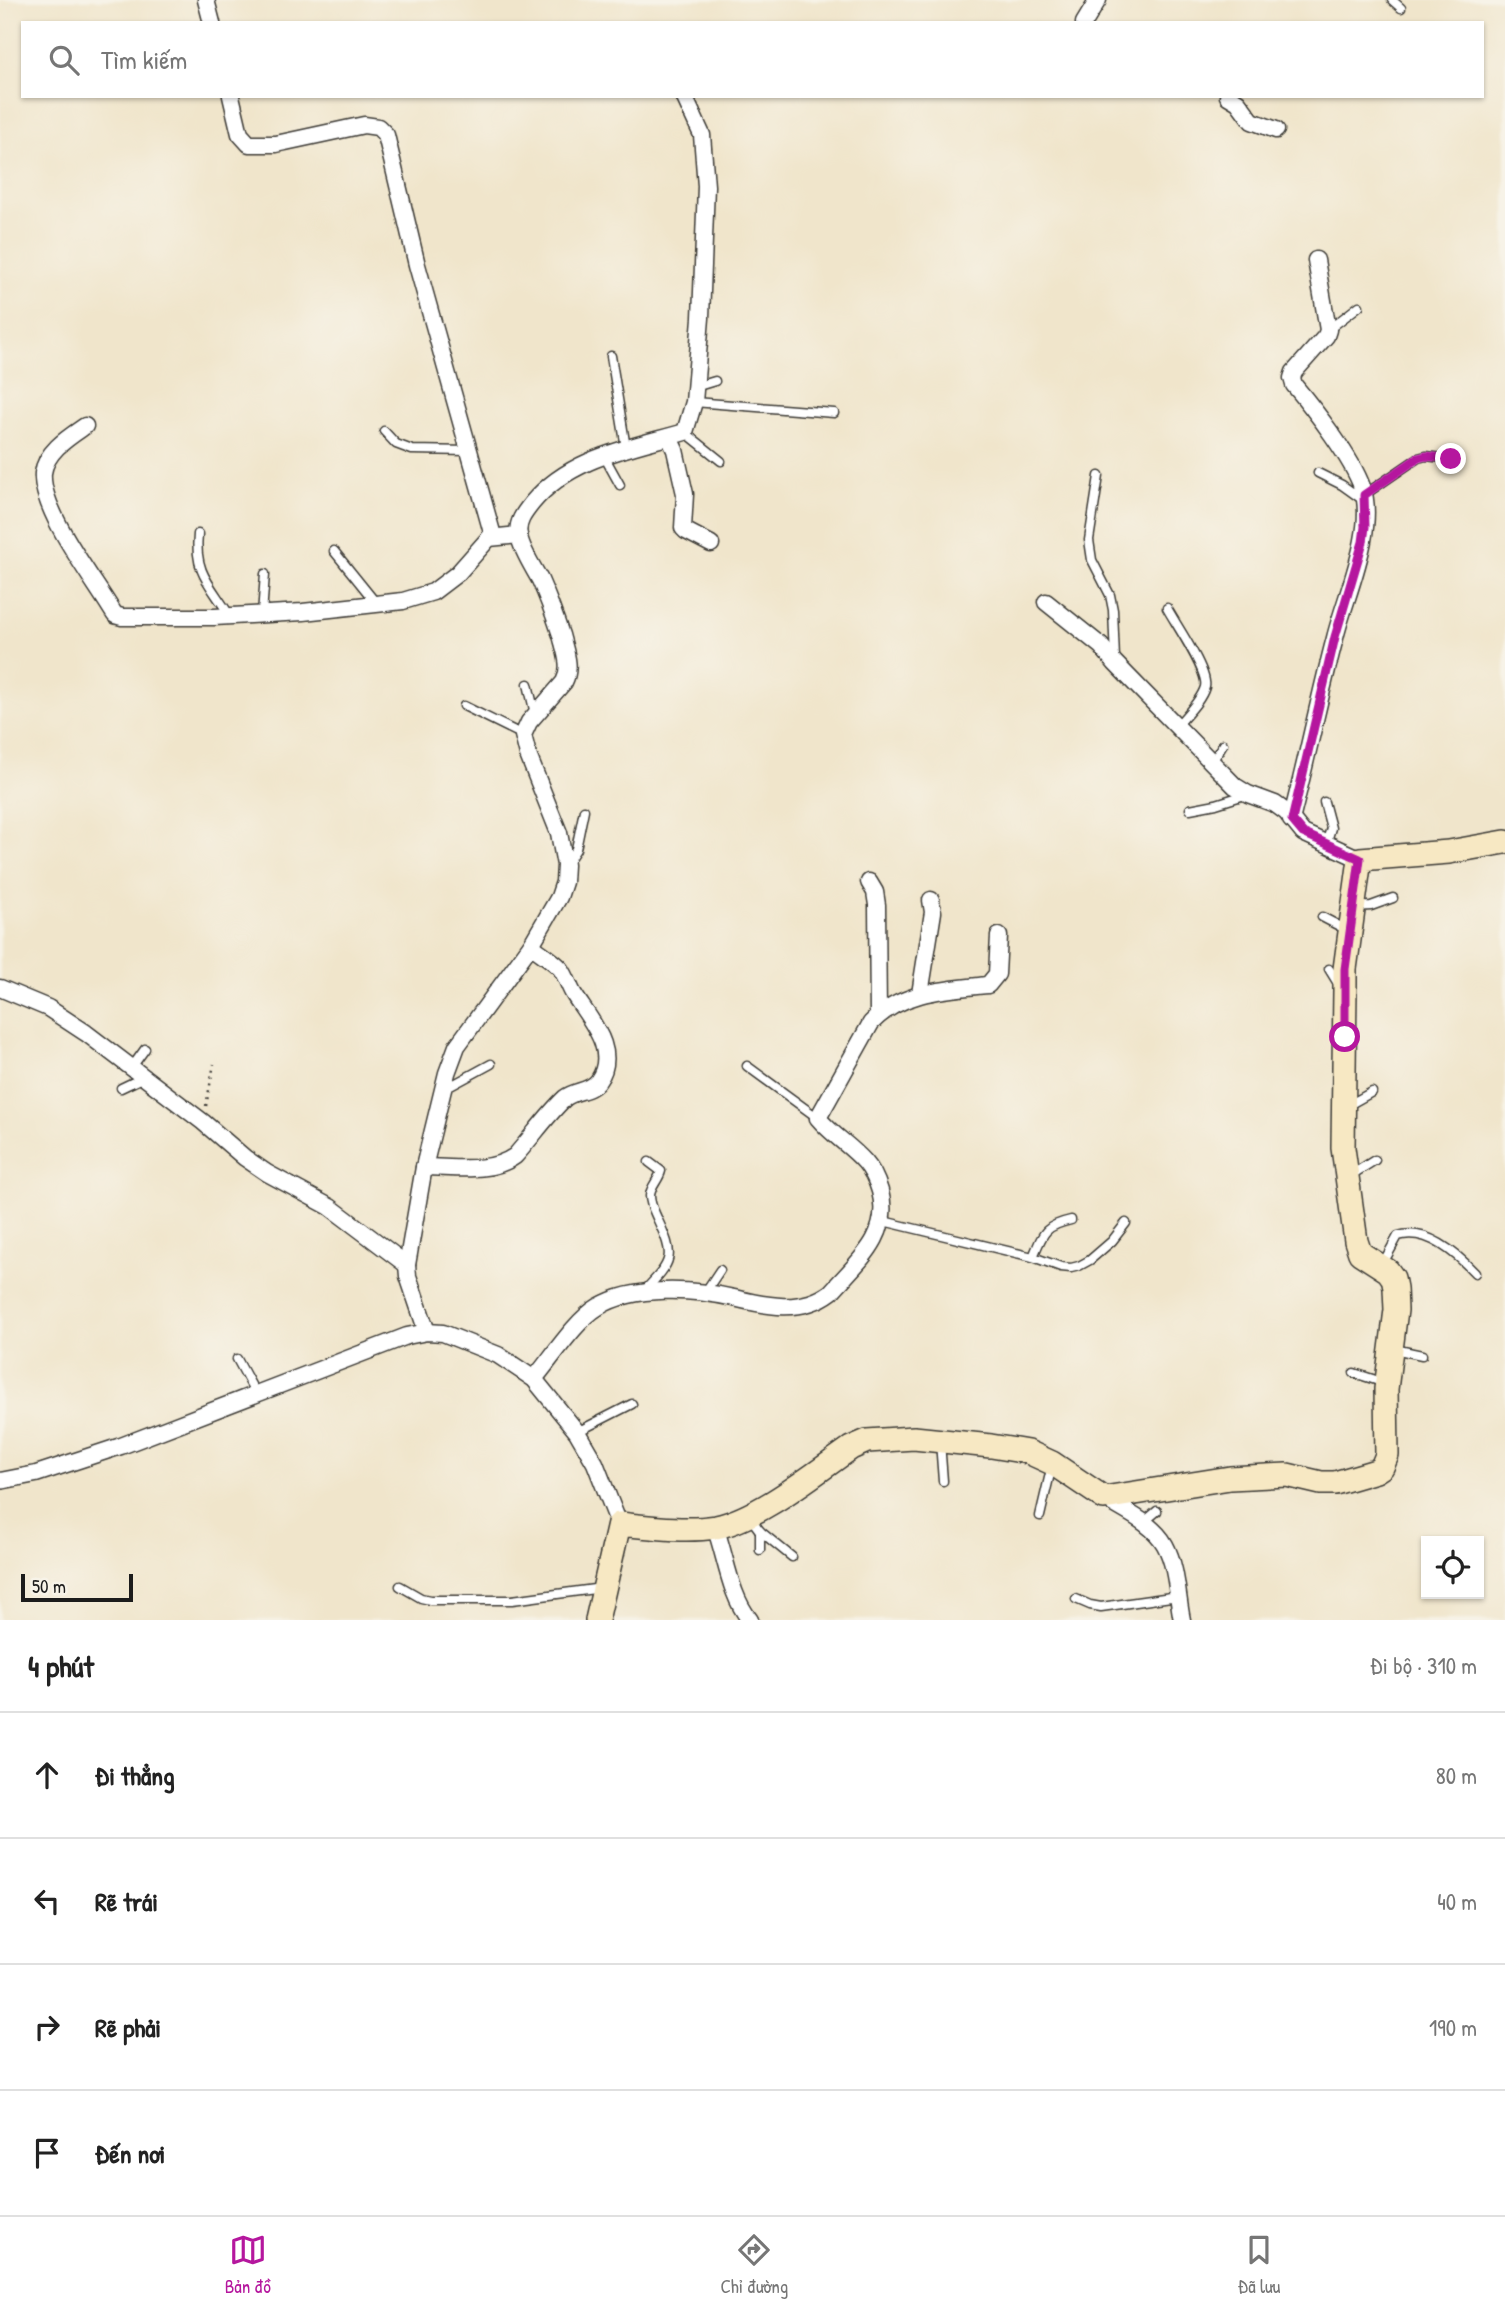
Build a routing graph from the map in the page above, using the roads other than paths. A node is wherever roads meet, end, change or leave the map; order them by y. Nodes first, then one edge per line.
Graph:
1 (206, 0) edge
2 (1098, 0) edge
3 (1392, 0) edge
4 (1401, 8) dead end
5 (211, 21) edge
6 (1085, 21) edge
7 (231, 98) edge
8 (685, 98) edge
9 (1231, 98) edge
10 (1276, 130) dead end
11 (1315, 260) dead end
12 (1359, 306) dead end
13 (1328, 330) junction
14 (611, 356) dead end
15 (715, 381) dead end
16 (695, 395) junction
17 (834, 413) dead end
18 (86, 426) dead end
19 (384, 431) dead end
20 (677, 434) junction
21 (625, 448) junction
22 (470, 451) junction
23 (604, 456) junction
24 (1451, 459) dead end
25 (720, 461) dead end
26 (1318, 473) dead end
27 (1099, 476) dead end
28 (620, 485) dead end
29 (1364, 498) junction
30 (198, 534) dead end
31 (519, 535) junction
32 (493, 536) junction
33 (711, 544) dead end
34 (334, 551) dead end
35 (265, 574) dead end
36 (1046, 602) dead end
37 (378, 605) junction
38 (1167, 608) dead end
39 (262, 614) junction
40 (231, 616) junction
41 (1115, 663) junction
42 (528, 684) dead end
43 (464, 706) dead end
44 (535, 714) junction
45 (1176, 727) junction
46 (523, 735) junction
47 (1223, 744) dead end
48 (1212, 763) junction
49 (1248, 794) junction
50 (1324, 802) dead end
51 (1190, 809) dead end
52 (584, 810) dead end
53 (1292, 820) junction
54 (1505, 842) edge
55 (1326, 844) junction
56 (1360, 859) junction
57 (565, 865) junction
58 (869, 882) dead end
59 (1393, 898) dead end
60 (931, 900) dead end
61 (1355, 907) junction
62 (1322, 917) dead end
63 (1351, 932) junction
64 (999, 936) dead end
65 (531, 945) junction
66 (1329, 969) dead end
67 (0, 988) edge
68 (1345, 990) junction
69 (920, 994) junction
70 (878, 1016) junction
71 (145, 1049) dead end
72 (491, 1064) dead end
73 (747, 1066) dead end
74 (138, 1072) junction
75 (121, 1088) dead end
76 (443, 1090) junction
77 (1372, 1092) dead end
78 (1344, 1108) junction
79 (818, 1118) junction
80 (1376, 1160) dead end
81 (649, 1162) dead end
82 (424, 1167) junction
83 (1348, 1177) junction
84 (1071, 1220) dead end
85 (883, 1221) junction
86 (1126, 1223) dead end
87 (1033, 1257) junction
88 (407, 1265) junction
89 (1382, 1266) junction
90 (720, 1270) dead end
91 (1475, 1273) dead end
92 (644, 1292) junction
93 (704, 1294) junction
94 (427, 1332) junction
95 (1391, 1348) junction
96 (1422, 1356) dead end
97 (237, 1360) dead end
98 (1354, 1373) dead end
99 (534, 1379) junction
100 (1387, 1383) junction
101 (256, 1394) junction
102 (632, 1405) dead end
103 (577, 1432) junction
104 (940, 1441) junction
105 (1052, 1463) junction
106 (0, 1481) edge
107 (943, 1481) dead end
108 (1104, 1498) junction
109 (1157, 1511) dead end
110 (1040, 1516) dead end
111 (754, 1523) junction
112 (1143, 1523) junction
113 (619, 1524) junction
114 (715, 1527) junction
115 (760, 1550) dead end
116 (792, 1557) dead end
117 (400, 1586) dead end
118 (603, 1588) junction
119 (1178, 1596) junction
120 (1076, 1599) dead end
121 (597, 1620) edge
122 (750, 1620) edge
123 (1182, 1620) edge

1 - 5 street
2 - 6 street
3 - 4 lane
7 - 22 street
8 - 16 street
9 - 10 street
11 - 13 street
12 - 13 lane
13 - 29 street
14 - 21 lane
15 - 16 lane
16 - 17 lane
16 - 20 street
18 - 40 street
19 - 22 lane
20 - 21 street
20 - 25 lane
20 - 33 street
21 - 23 street
22 - 32 street
23 - 28 lane
23 - 31 street
24 - 29 lane
26 - 29 lane
27 - 41 lane
29 - 53 street
30 - 40 lane
31 - 32 street
31 - 44 street
32 - 37 street
34 - 37 lane
35 - 39 lane
36 - 41 street
37 - 39 street
38 - 45 lane
39 - 40 street
41 - 45 street
42 - 44 lane
43 - 46 lane
44 - 46 street
45 - 48 street
46 - 57 street
47 - 48 lane
48 - 49 street
49 - 51 lane
49 - 53 street
50 - 55 lane
52 - 57 lane
53 - 55 street
54 - 56 street
55 - 56 street
56 - 61 street
57 - 65 street
58 - 70 street
59 - 61 lane
60 - 69 street
61 - 63 street
62 - 63 lane
63 - 68 street
64 - 69 street
65 - 76 street
65 - 82 street
66 - 68 lane
67 - 74 street
68 - 78 street
69 - 70 street
70 - 79 street
71 - 74 lane
72 - 76 lane
73 - 79 lane
74 - 75 lane
74 - 88 street
76 - 82 street
77 - 78 lane
78 - 83 street
79 - 85 street
80 - 83 lane
81 - 92 lane
82 - 88 street
83 - 89 street
84 - 87 lane
85 - 87 lane
85 - 93 street
86 - 87 lane
88 - 94 street
89 - 91 lane
89 - 95 street
90 - 93 lane
92 - 93 street
92 - 99 street
94 - 99 street
94 - 101 street
95 - 96 lane
95 - 100 street
97 - 101 lane
98 - 100 lane
99 - 103 street
100 - 108 street
101 - 106 street
102 - 103 lane
103 - 113 street
104 - 105 street
104 - 107 lane
104 - 111 street
105 - 108 street
105 - 110 lane
108 - 112 street
109 - 112 lane
111 - 114 street
111 - 115 lane
111 - 116 lane
112 - 119 street
113 - 114 street
113 - 118 street
114 - 122 street
117 - 118 lane
118 - 121 street
119 - 120 lane
119 - 123 street

